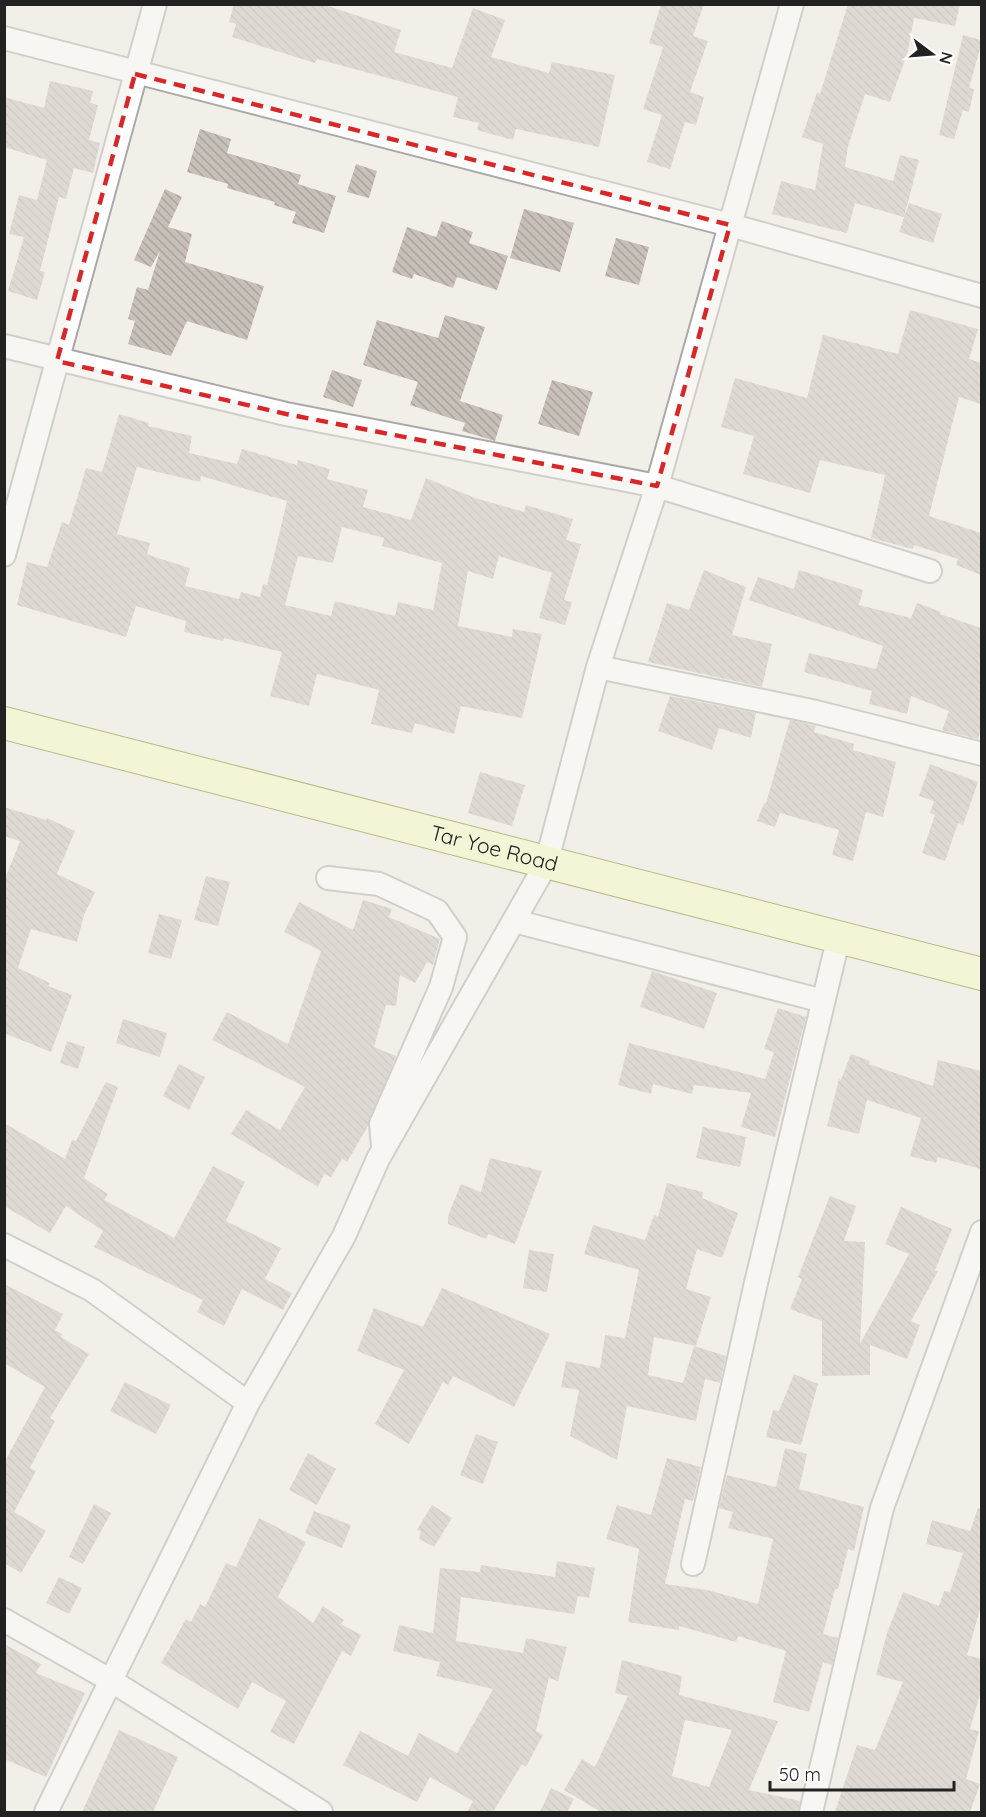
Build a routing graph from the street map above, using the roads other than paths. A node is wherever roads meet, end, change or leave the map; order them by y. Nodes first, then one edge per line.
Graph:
1 (155, 4) edge
2 (792, 4) edge
3 (4, 38) edge
4 (135, 74) junction
5 (730, 225) junction
6 (981, 296) edge
7 (4, 346) edge
8 (57, 361) junction
9 (657, 486) junction
10 (4, 555) edge
11 (930, 571) dead end
12 (598, 667) junction
13 (4, 723) edge
14 (981, 754) edge
15 (546, 864) junction
16 (328, 878) dead end
17 (513, 921) junction
18 (839, 936) junction
19 (981, 974) edge
20 (823, 1001) junction
21 (383, 1150) junction
22 (981, 1232) edge
23 (4, 1245) edge
24 (248, 1403) junction
25 (693, 1564) dead end
26 (4, 1620) edge
27 (110, 1680) junction
28 (46, 1812) edge
29 (321, 1812) edge
30 (811, 1812) edge

1 - 4 street
2 - 5 street
3 - 4 street
4 - 5 street
4 - 8 street
5 - 6 street
5 - 9 street
7 - 8 street
8 - 9 street
8 - 10 street
9 - 11 street
9 - 12 street
12 - 14 street
12 - 15 street
13 - 15 main road, Tar Yoe Road
15 - 17 street
15 - 18 main road, Tar Yoe Road
16 - 21 street
17 - 20 street
17 - 21 street
18 - 19 main road, Tar Yoe Road
18 - 20 street
20 - 25 street
21 - 24 street
22 - 30 street
23 - 24 street
24 - 27 street
26 - 27 street
27 - 28 street
27 - 29 street

